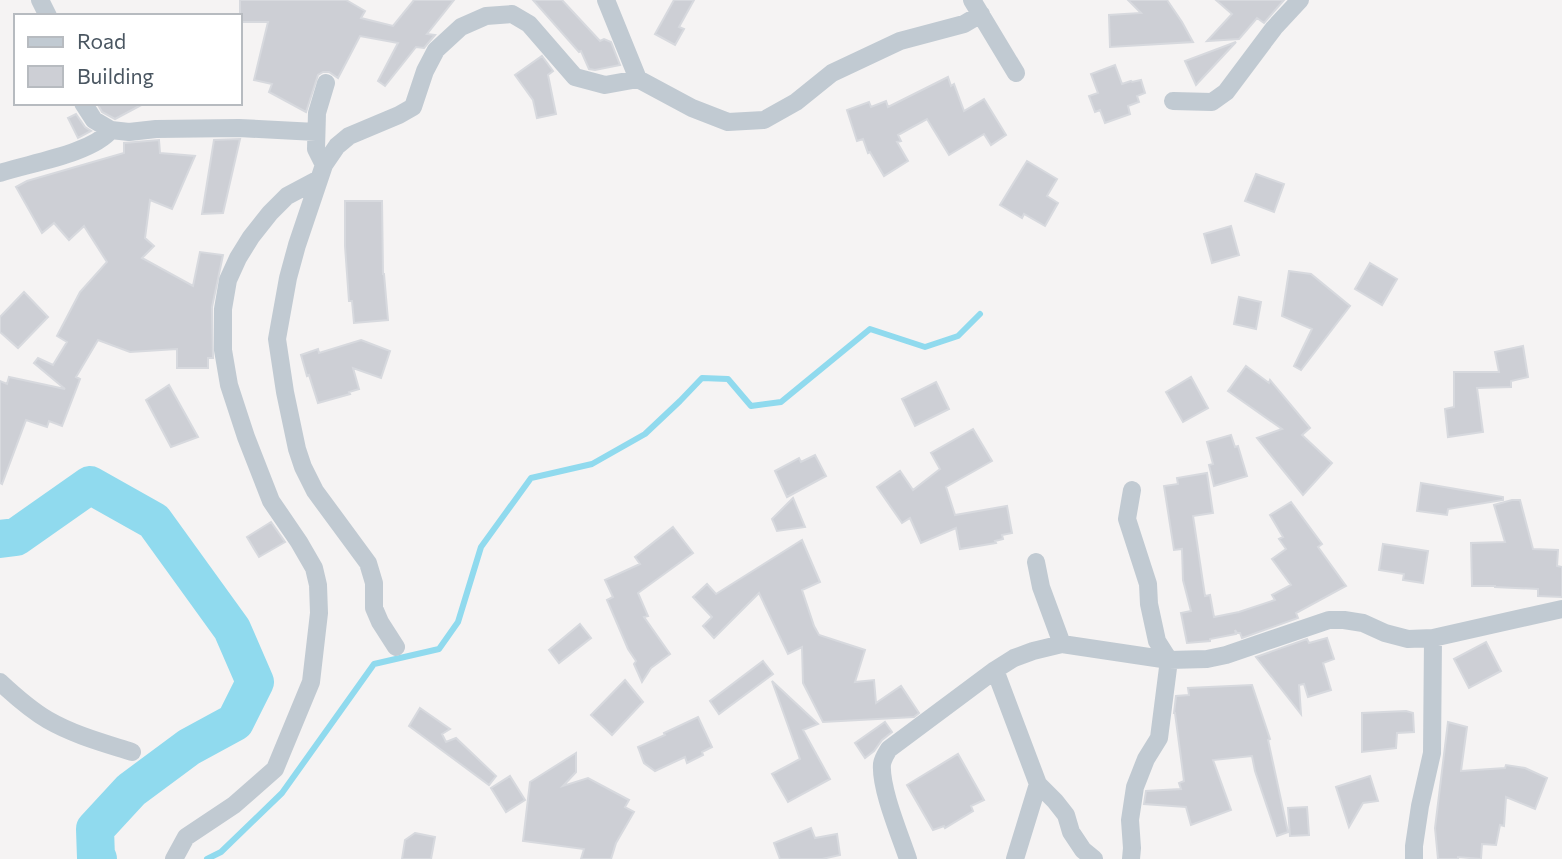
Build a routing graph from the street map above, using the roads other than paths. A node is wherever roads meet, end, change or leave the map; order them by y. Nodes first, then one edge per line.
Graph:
1 (606, 0) edge
2 (1300, 0) edge
3 (977, 7) edge
4 (1016, 73) dead end
5 (638, 79) junction
6 (326, 83) dead end
7 (1173, 101) dead end
8 (84, 105) edge
9 (111, 130) junction
10 (316, 132) junction
11 (322, 172) junction
12 (0, 173) edge
13 (1132, 490) dead end
14 (1036, 562) dead end
15 (1562, 609) edge
16 (1433, 638) junction
17 (1062, 644) junction
18 (396, 647) dead end
19 (1169, 660) junction
20 (995, 670) junction
21 (0, 682) edge
22 (132, 752) dead end
23 (1038, 784) junction
24 (913, 858) edge
25 (174, 859) edge
26 (1015, 859) edge
27 (1094, 859) edge
28 (1131, 859) edge
29 (1414, 859) edge

1 - 5 street
2 - 7 street
3 - 4 street
3 - 5 street
5 - 11 street
6 - 10 street
8 - 9 street
9 - 10 street
9 - 12 street
10 - 11 street
11 - 18 street
11 - 25 street
13 - 19 street
14 - 17 street
15 - 16 street
16 - 19 street
16 - 29 street
17 - 19 street
17 - 20 street
19 - 28 street
20 - 23 street
20 - 24 street
21 - 22 street
23 - 26 street
23 - 27 street

